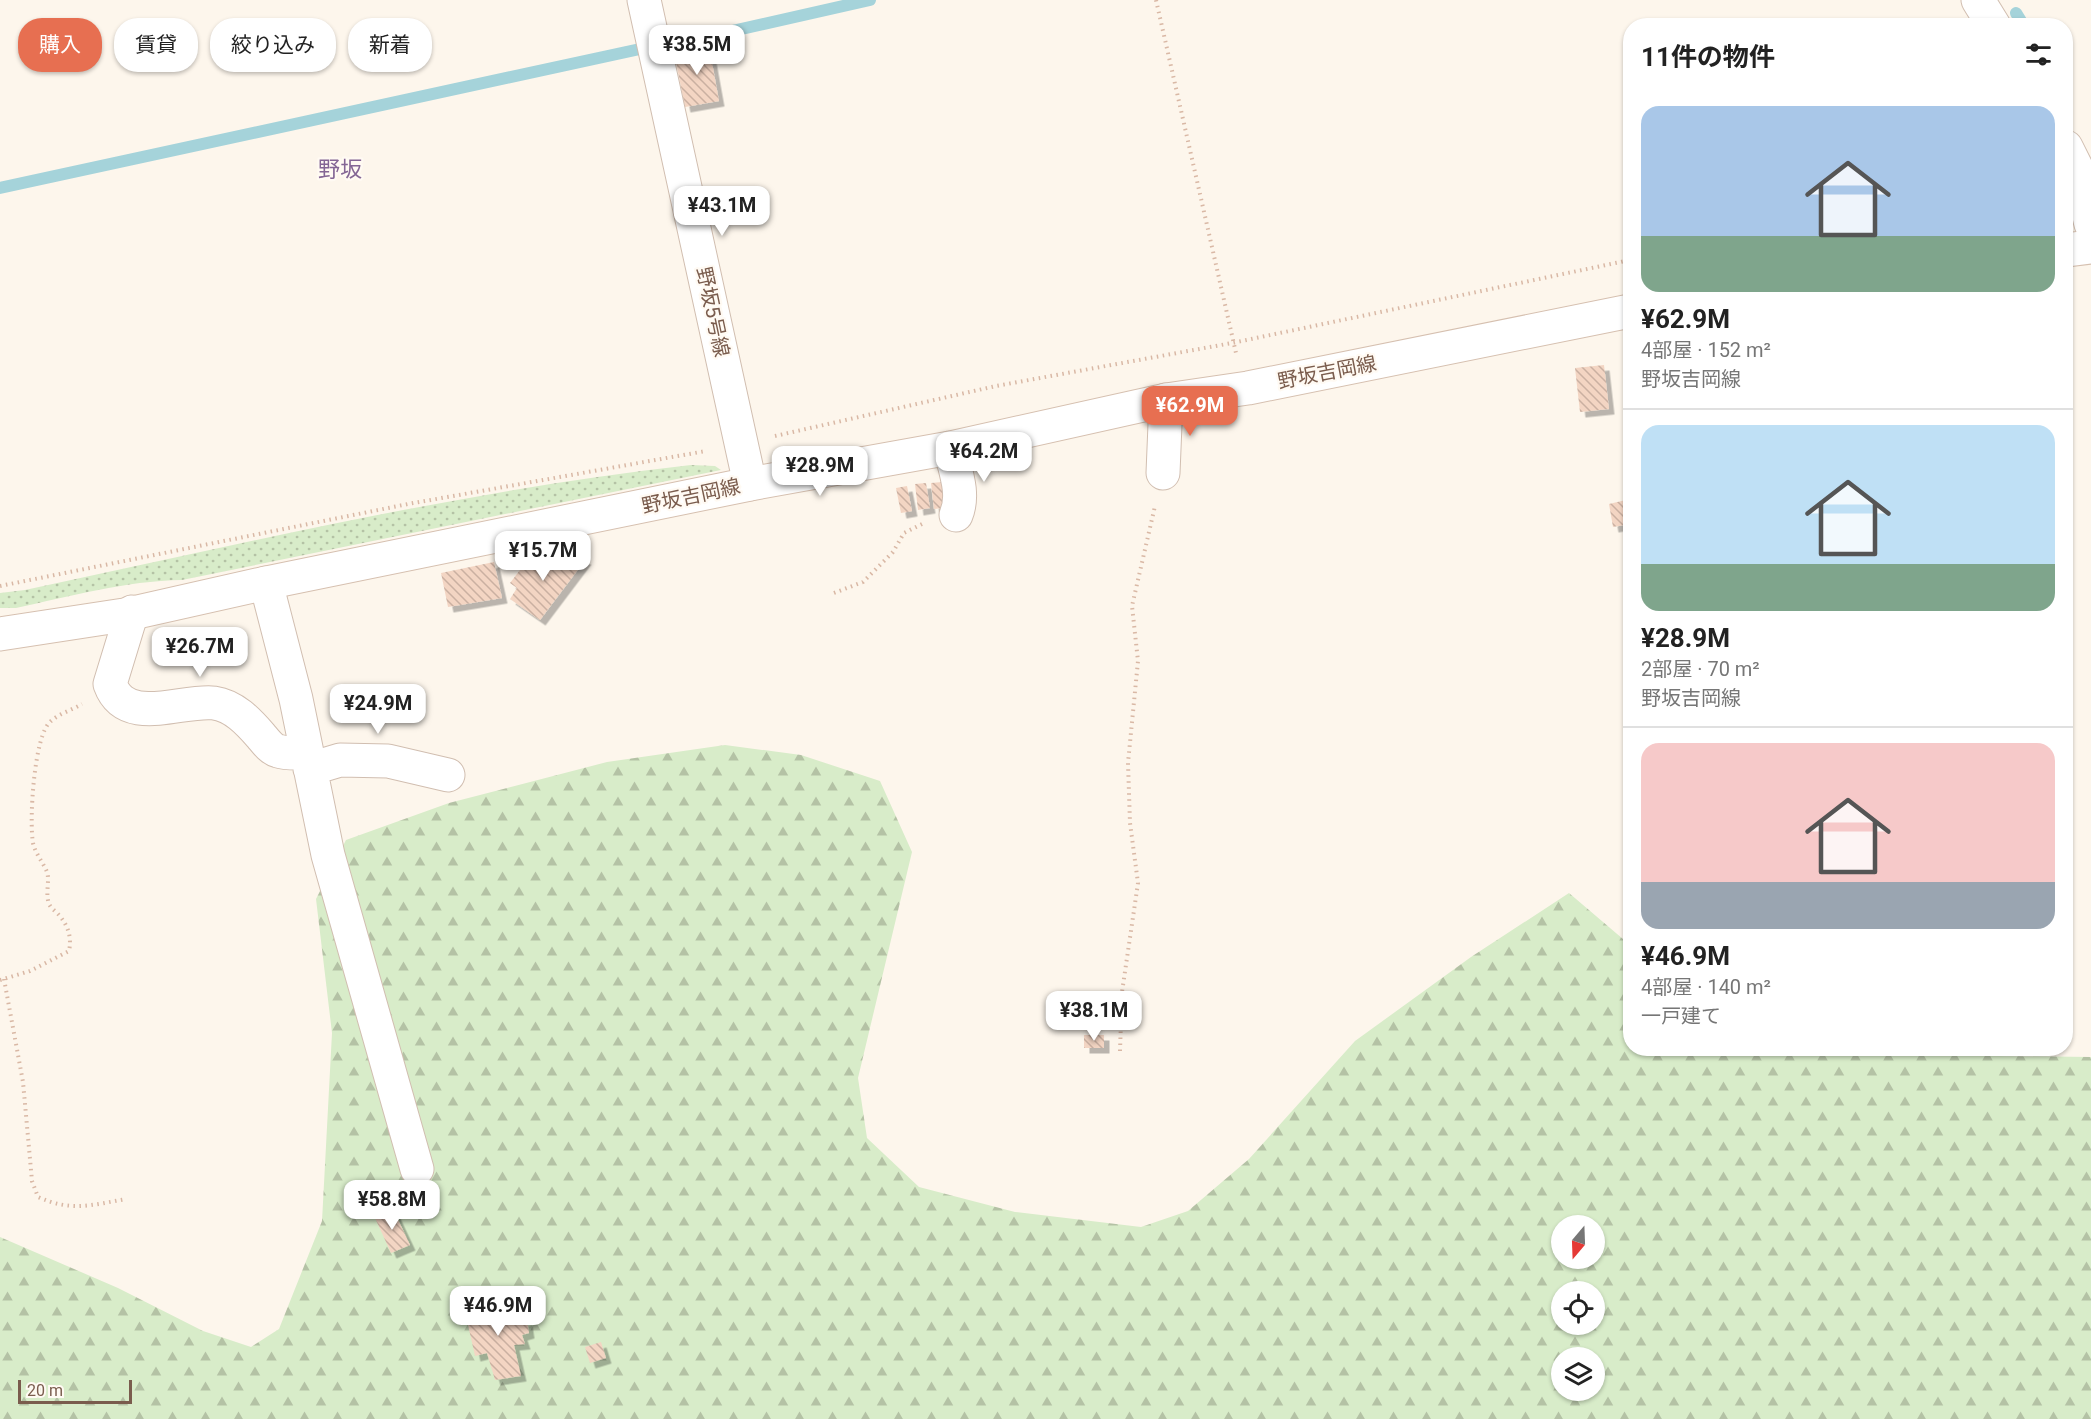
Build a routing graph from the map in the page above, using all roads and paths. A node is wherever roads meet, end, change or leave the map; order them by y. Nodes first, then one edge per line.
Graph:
1 (644, 0) edge
2 (1156, 0) edge
3 (1978, 0) edge
4 (1989, 18) edge
5 (2073, 161) edge
6 (2091, 224) edge
7 (2091, 247) edge
8 (2073, 249) edge
9 (1623, 261) edge
10 (1623, 312) edge
11 (1232, 343) junction
12 (1248, 387) junction
13 (1166, 400) junction
14 (742, 444) junction
15 (950, 448) junction
16 (1163, 473) joint
17 (750, 484) junction
18 (956, 515) joint
19 (266, 583) junction
20 (0, 586) edge
21 (834, 594) dead end
22 (132, 612) junction
23 (0, 634) edge
24 (111, 688) junction
25 (308, 761) junction
26 (448, 775) dead end
27 (2, 980) edge
28 (1120, 1051) dead end
29 (417, 1169) dead end
30 (126, 1199) dead end

1 - 14 street, 野坂5号線
2 - 11 path
3 - 4 street
5 - 6 street
7 - 8 street
9 - 11 path
10 - 12 street, 野坂吉岡線
11 - 12 path
11 - 14 path
12 - 13 street, 野坂吉岡線
13 - 15 street, 野坂吉岡線
13 - 16 street
14 - 17 street, 野坂5号線
14 - 20 path
15 - 17 street, 野坂吉岡線
15 - 18 street
16 - 28 path
17 - 19 street, 野坂吉岡線
18 - 21 path
19 - 22 street, 野坂吉岡線
19 - 25 street
22 - 23 street, 野坂吉岡線
22 - 24 street
24 - 25 street
24 - 27 path
25 - 26 street
25 - 29 street
27 - 30 path

